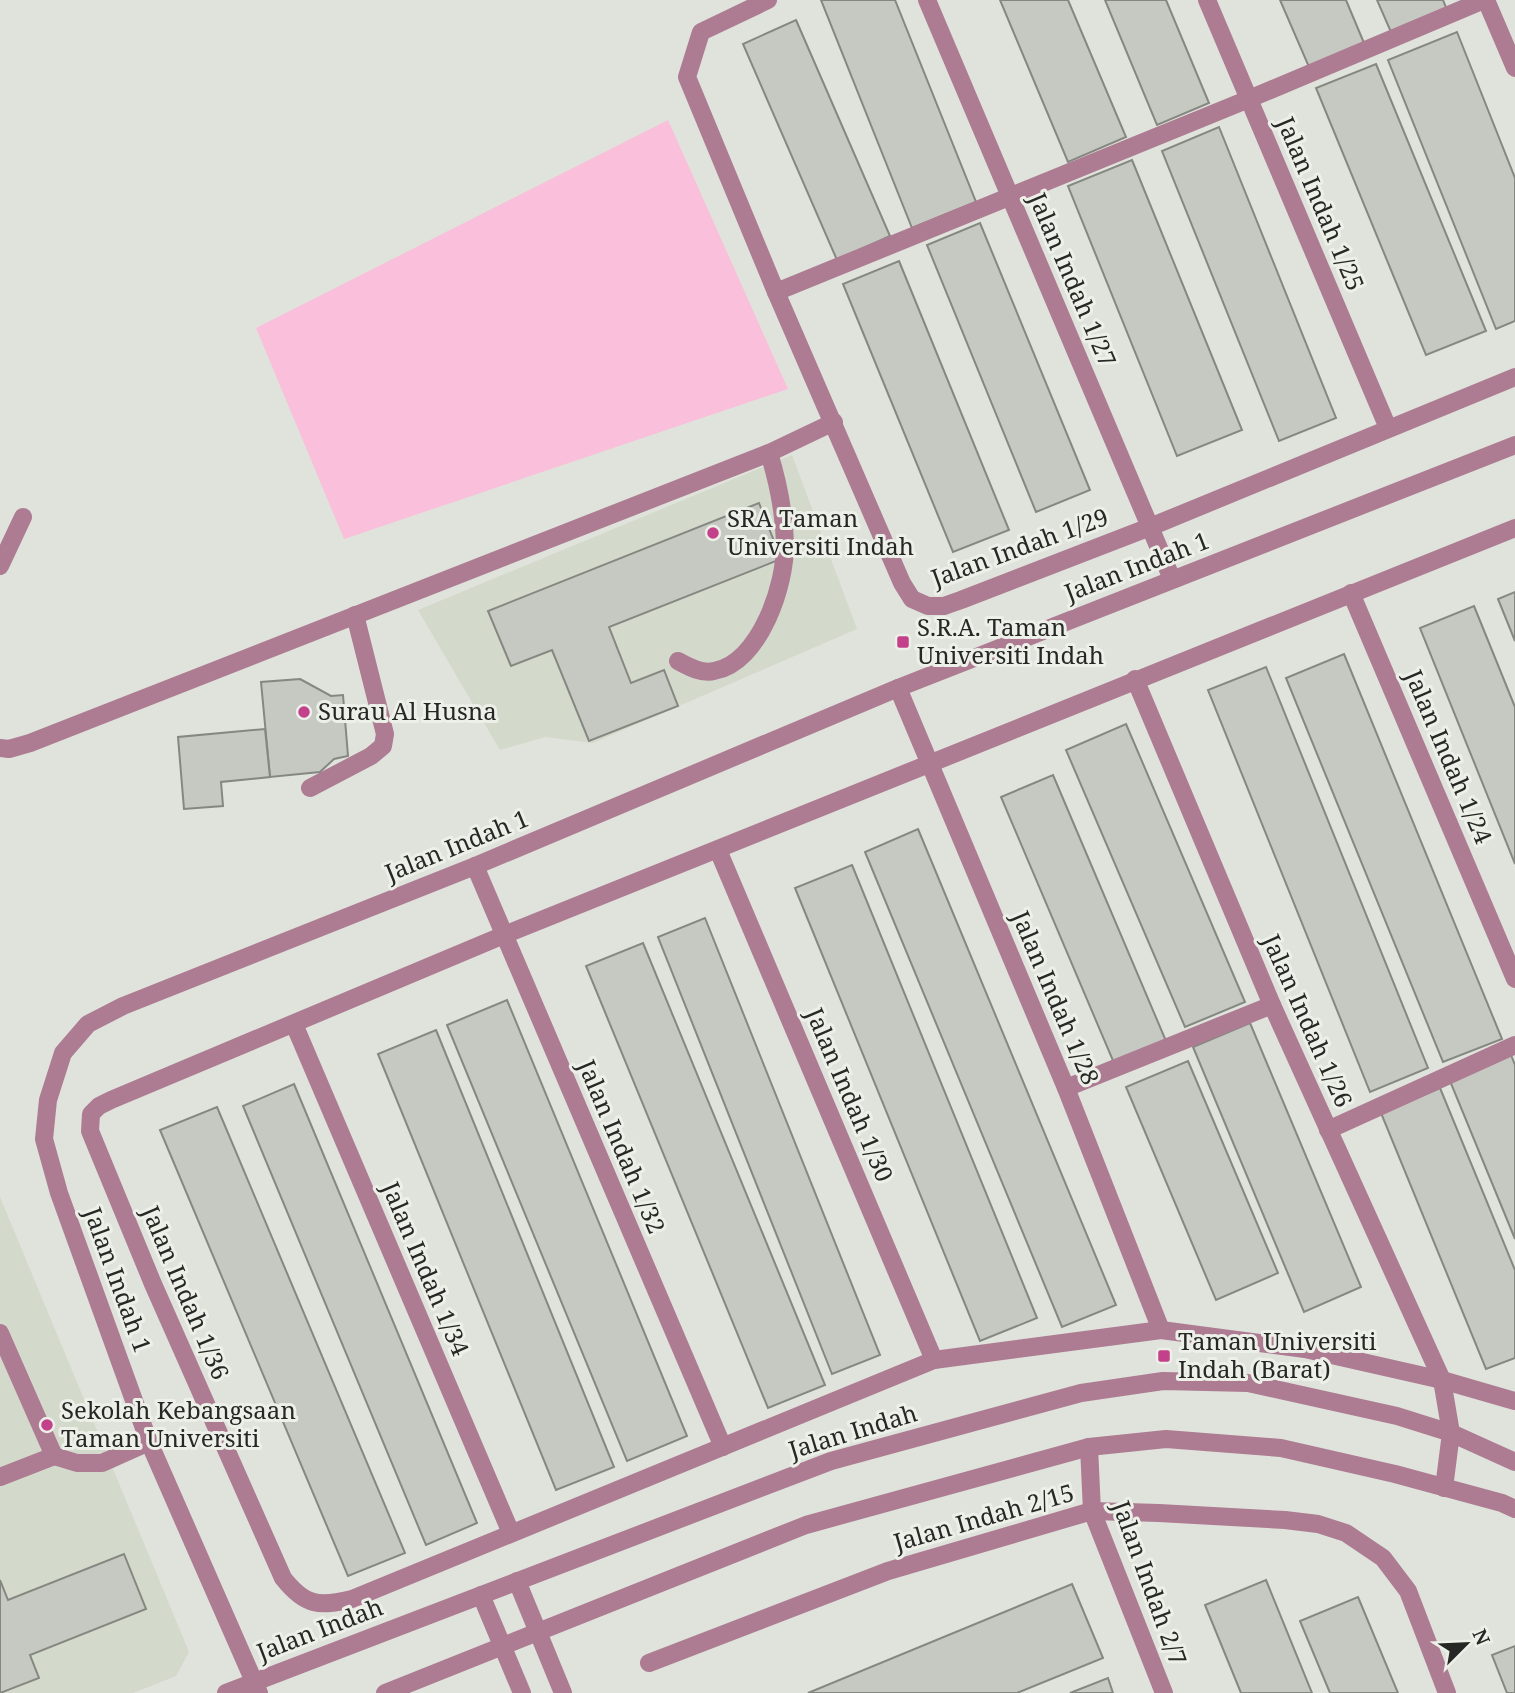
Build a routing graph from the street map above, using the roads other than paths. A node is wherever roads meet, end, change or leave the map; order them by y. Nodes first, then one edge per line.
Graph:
1 (768, 0) edge
2 (927, 0) edge
3 (1207, 0) edge
4 (1485, 0) edge
5 (1515, 68) edge
6 (1249, 99) junction
7 (1010, 197) junction
8 (776, 292) junction
9 (1515, 377) edge
10 (834, 422) junction
11 (1388, 428) junction
12 (1515, 445) edge
13 (769, 453) junction
14 (23, 517) dead end
15 (1150, 527) junction
16 (1515, 528) edge
17 (0, 566) edge
18 (1172, 579) junction
19 (1351, 593) junction
20 (355, 615) junction
21 (678, 661) dead end
22 (1135, 679) junction
23 (898, 688) junction
24 (0, 748) edge
25 (929, 762) junction
26 (310, 788) dead end
27 (718, 850) junction
28 (475, 866) junction
29 (504, 935) junction
30 (1515, 979) edge
31 (1272, 1005) junction
32 (294, 1024) junction
33 (1515, 1045) edge
34 (1066, 1088) junction
35 (1328, 1130) junction
36 (1161, 1329) junction
37 (0, 1333) edge
38 (934, 1360) junction
39 (1442, 1380) junction
40 (1515, 1401) edge
41 (1451, 1433) junction
42 (149, 1442) junction
43 (723, 1447) junction
44 (1089, 1447) junction
45 (54, 1456) junction
46 (1515, 1462) edge
47 (0, 1477) edge
48 (1444, 1488) junction
49 (1515, 1510) edge
50 (1092, 1511) junction
51 (511, 1533) junction
52 (517, 1581) junction
53 (481, 1595) junction
54 (539, 1633) junction
55 (503, 1647) junction
56 (649, 1663) dead end
57 (257, 1687) edge
58 (226, 1693) edge
59 (386, 1693) edge
60 (522, 1693) edge
61 (563, 1693) edge
62 (1164, 1693) edge
63 (1447, 1693) edge

1 - 8 street, Jalan Indah 1/29
2 - 7 street, Jalan Indah 1/27
3 - 6 street, Jalan Indah 1/25
4 - 5 street
4 - 6 street
6 - 7 street
6 - 11 street, Jalan Indah 1/25
7 - 8 street
7 - 15 street, Jalan Indah 1/27
8 - 10 street, Jalan Indah 1/29
9 - 11 street, Jalan Indah 1/29
10 - 13 street
10 - 15 street, Jalan Indah 1/29
11 - 15 street, Jalan Indah 1/29
12 - 18 street, Jalan Indah 1
13 - 20 street
13 - 21 street
14 - 17 street
15 - 18 street, Jalan Indah 1/27
16 - 19 street, Jalan Indah 1/36
18 - 23 street, Jalan Indah 1
19 - 22 street, Jalan Indah 1/36
19 - 30 street, Jalan Indah 1/24
20 - 24 street
20 - 26 street
22 - 25 street, Jalan Indah 1/36
22 - 31 street, Jalan Indah 1/26
23 - 25 street, Jalan Indah 1/28
23 - 28 street, Jalan Indah 1
25 - 27 street, Jalan Indah 1/36
25 - 34 street, Jalan Indah 1/28
27 - 29 street, Jalan Indah 1/36
27 - 38 street, Jalan Indah 1/30
28 - 29 street, Jalan Indah 1/32
28 - 42 street, Jalan Indah 1
29 - 32 street, Jalan Indah 1/36
29 - 43 street, Jalan Indah 1/32
31 - 34 street
31 - 35 street, Jalan Indah 1/26
32 - 51 street, Jalan Indah 1/34
32 - 51 street, Jalan Indah 1/36
33 - 35 street
34 - 36 street, Jalan Indah 1/28
35 - 39 street, Jalan Indah 1/26
36 - 38 street
36 - 39 street
37 - 45 street
38 - 43 street
39 - 40 street
39 - 41 street, Jalan Indah 1/26
41 - 46 street, Jalan Indah
41 - 48 street, Jalan Indah 1/26
41 - 52 street, Jalan Indah
42 - 45 street
42 - 57 street, Jalan Indah 1
43 - 51 street
44 - 48 street
44 - 50 street, Jalan Indah 2/7
44 - 54 street
45 - 47 street
48 - 49 street
50 - 56 street, Jalan Indah 2/15
50 - 62 street, Jalan Indah 2/7
50 - 63 street, Jalan Indah 2/15
52 - 53 street, Jalan Indah
52 - 54 street
53 - 55 street
53 - 57 street, Jalan Indah
54 - 55 street
54 - 61 street
55 - 59 street
55 - 60 street
57 - 58 street, Jalan Indah

